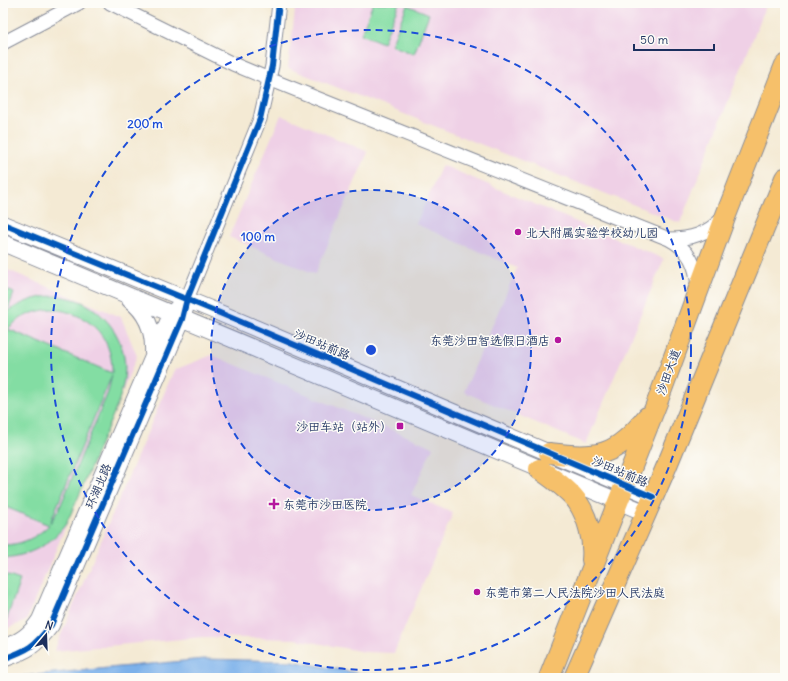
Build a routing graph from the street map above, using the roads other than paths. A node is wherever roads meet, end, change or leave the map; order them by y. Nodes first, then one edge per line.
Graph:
1 (79, 3) edge
2 (110, 3) edge
3 (279, 3) edge
4 (3, 43) edge
5 (785, 65) edge
6 (269, 79) junction
7 (785, 178) edge
8 (726, 215) junction
9 (3, 224) edge
10 (669, 239) junction
11 (3, 243) edge
12 (698, 290) junction
13 (124, 295) junction
14 (187, 299) junction
15 (176, 317) junction
16 (153, 356) junction
17 (658, 400) junction
18 (544, 461) junction
19 (621, 493) junction
20 (650, 505) junction
21 (590, 573) junction
22 (3, 648) edge
23 (3, 659) edge
24 (551, 672) edge
25 (575, 677) edge

1 - 4 street
2 - 6 street
3 - 6 street
5 - 8 main road, 沙田大道
6 - 10 street
6 - 14 street
7 - 20 main road
8 - 10 street
8 - 12 main road, 沙田大道
9 - 14 street, 沙田站前路
10 - 12 street
11 - 13 street, 沙田站前路
12 - 17 main road, 沙田大道
13 - 15 street, 沙田站前路
13 - 16 street
14 - 15 street, 环湖北路
14 - 18 street, 沙田站前路
15 - 16 street, 环湖北路
15 - 18 street, 沙田站前路
15 - 23 street, 环湖北路
16 - 22 street, 环湖北路
17 - 18 main road
17 - 19 main road, 沙田大道
18 - 19 street, 沙田站前路
18 - 21 main road
19 - 20 street, 沙田站前路
19 - 21 main road, 沙田大道
20 - 25 main road
21 - 24 main road, 沙田大道

